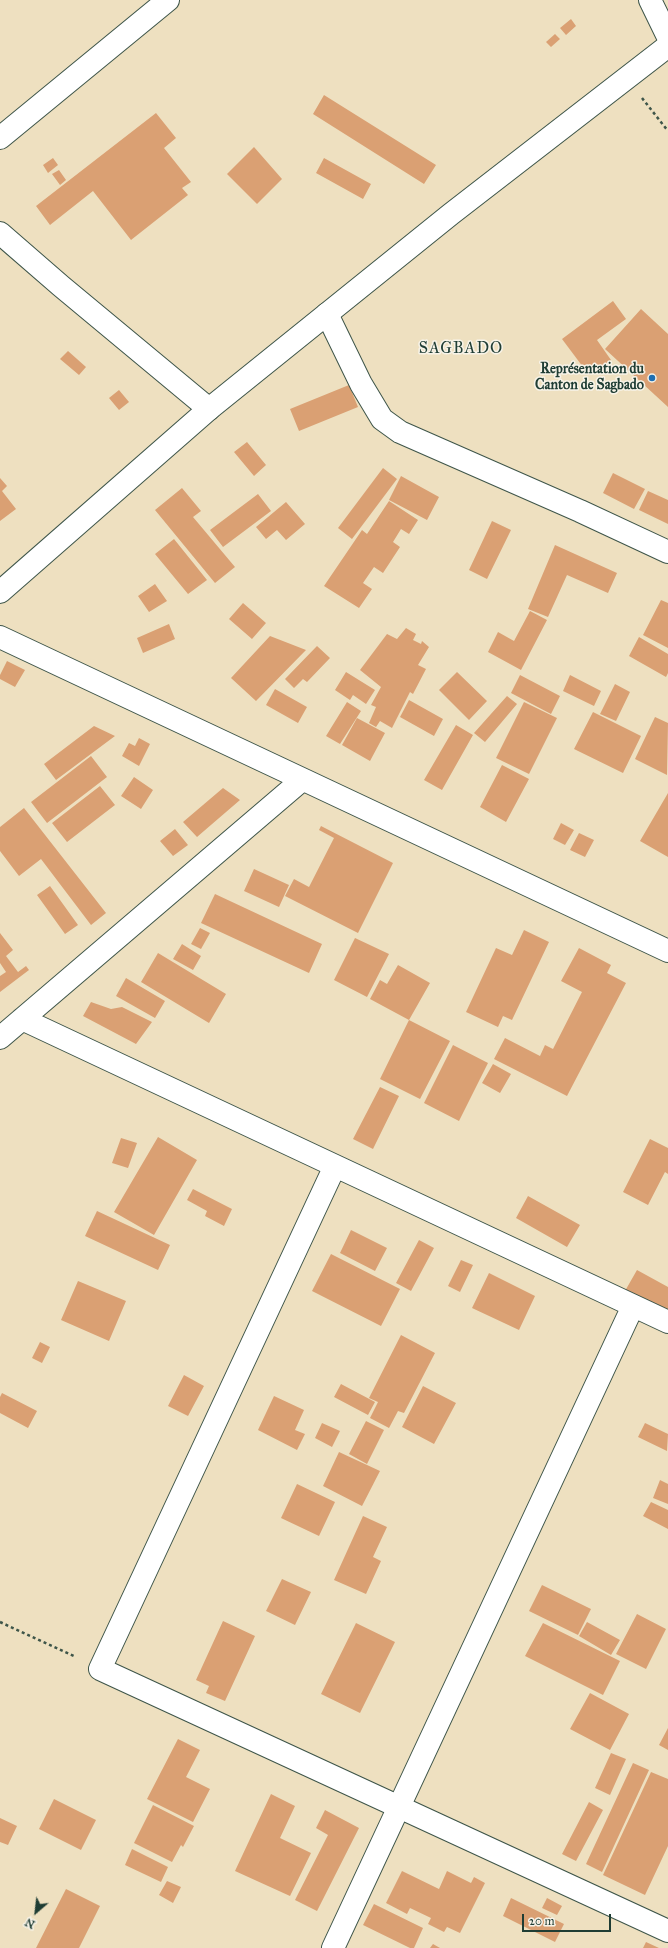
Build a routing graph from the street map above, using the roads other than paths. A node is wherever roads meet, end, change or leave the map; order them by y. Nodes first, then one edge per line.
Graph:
1 (168, 0) edge
2 (650, 0) edge
3 (668, 36) edge
4 (668, 46) edge
5 (0, 138) edge
6 (0, 232) edge
7 (327, 314) junction
8 (209, 409) junction
9 (668, 552) edge
10 (0, 592) edge
11 (0, 637) edge
12 (302, 780) junction
13 (668, 951) edge
14 (22, 1019) junction
15 (0, 1038) edge
16 (335, 1166) junction
17 (633, 1306) junction
18 (668, 1322) edge
19 (399, 1807) junction
20 (668, 1931) edge
21 (333, 1948) edge

1 - 5 street
2 - 3 street
4 - 7 street
6 - 8 street
7 - 8 street
7 - 9 street
8 - 10 street
11 - 12 street
12 - 13 street
12 - 14 street
14 - 15 street
14 - 16 street
16 - 17 street
16 - 19 street
17 - 18 street
17 - 19 street
19 - 20 street
19 - 21 street

